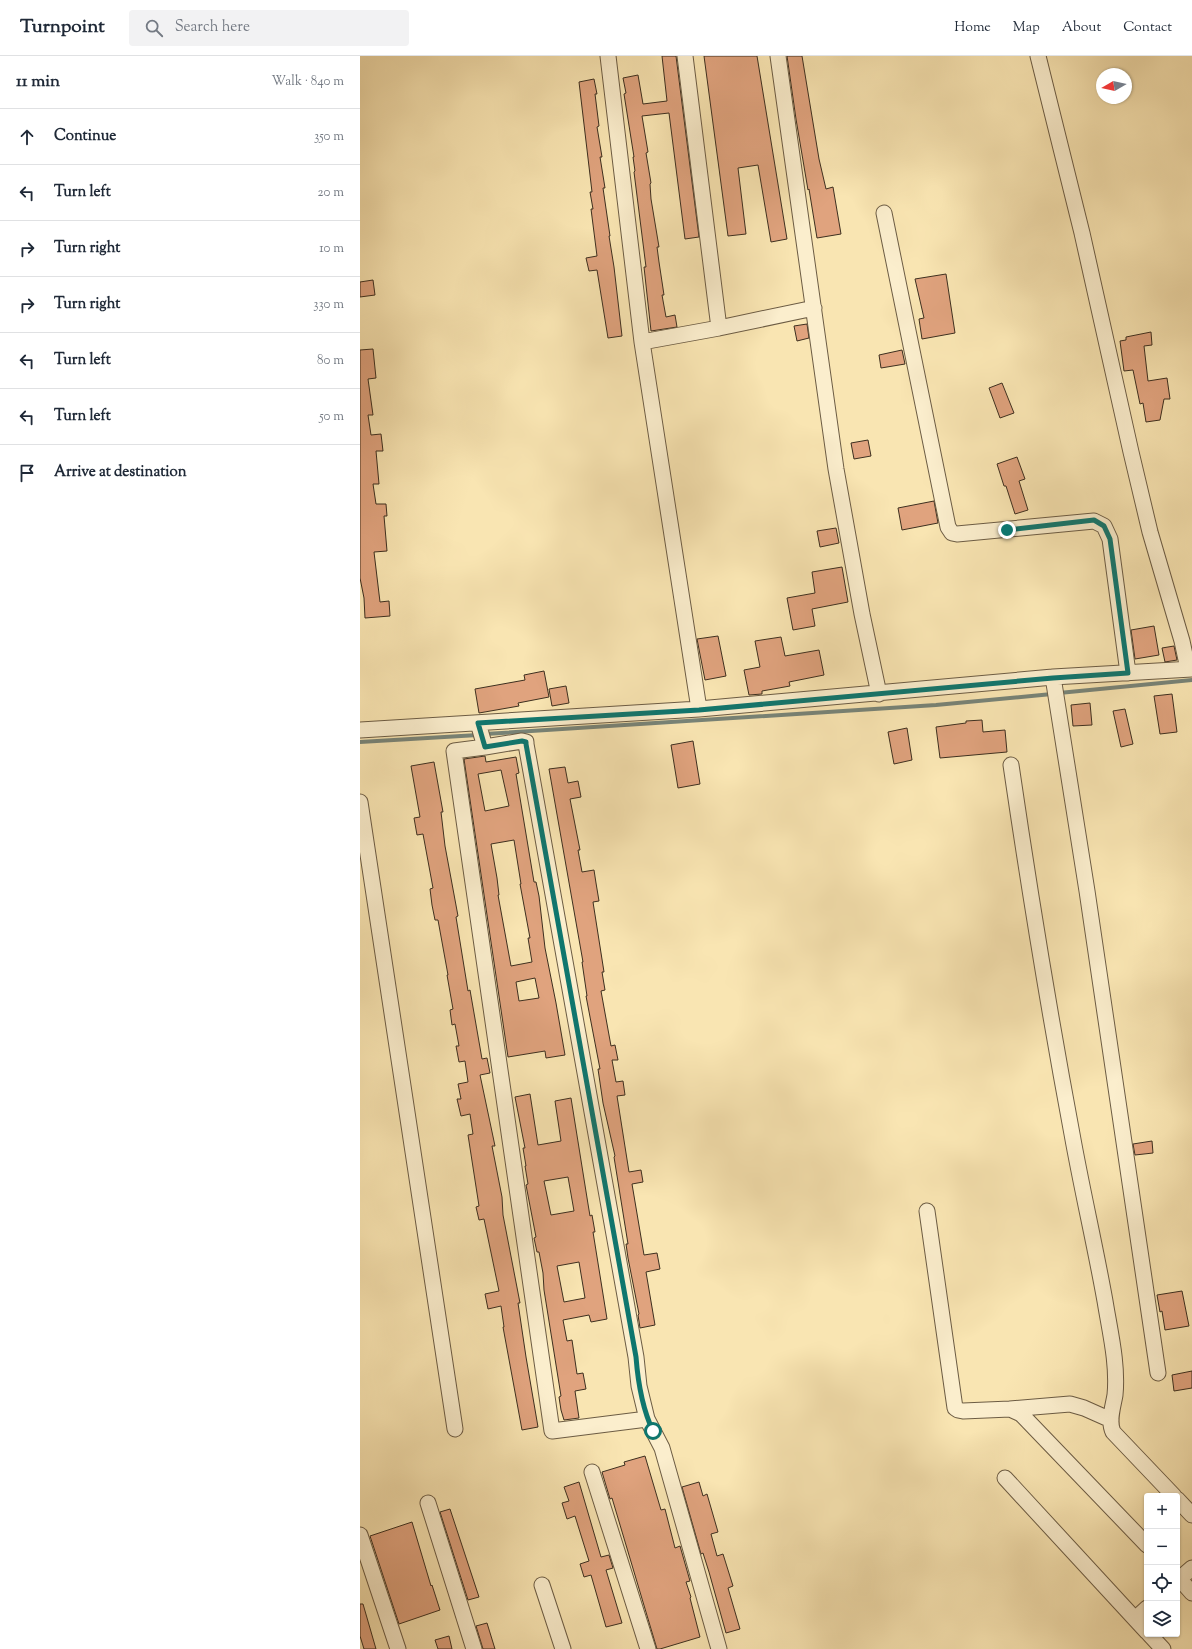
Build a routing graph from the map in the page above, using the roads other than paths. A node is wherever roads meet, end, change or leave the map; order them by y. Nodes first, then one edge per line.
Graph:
1 (608, 56) edge
2 (685, 56) edge
3 (778, 56) edge
4 (1038, 56) edge
5 (884, 213) dead end
6 (814, 308) junction
7 (719, 328) junction
8 (642, 342) junction
9 (1190, 669) edge
10 (1128, 673) junction
11 (1054, 686) junction
12 (879, 694) junction
13 (699, 710) junction
14 (360, 730) edge
15 (481, 735) junction
16 (1011, 765) dead end
17 (360, 802) edge
18 (927, 1211) dead end
19 (1158, 1373) dead end
20 (1010, 1409) junction
21 (647, 1419) junction
22 (1111, 1420) junction
23 (455, 1429) dead end
24 (592, 1472) dead end
25 (1005, 1478) dead end
26 (1171, 1493) edge
27 (1180, 1502) edge
28 (428, 1503) dead end
29 (1192, 1515) edge
30 (360, 1534) edge
31 (1144, 1542) edge
32 (1192, 1568) edge
33 (1180, 1577) edge
34 (1180, 1581) edge
35 (542, 1585) dead end
36 (1192, 1593) edge
37 (1144, 1611) edge
38 (1135, 1619) junction
39 (1144, 1629) edge
40 (1152, 1637) edge
41 (398, 1649) edge
42 (474, 1649) edge
43 (563, 1649) edge
44 (648, 1649) edge
45 (719, 1649) edge
46 (1163, 1649) edge

1 - 8 street
2 - 7 street
3 - 6 street
4 - 9 street
5 - 10 street
6 - 7 street
6 - 12 street
7 - 8 street
8 - 13 street
9 - 10 street
10 - 11 street
11 - 12 street
11 - 19 street
12 - 13 street
13 - 15 street
14 - 15 street
15 - 21 street
15 - 21 street
16 - 22 street
17 - 23 street
18 - 20 street
20 - 22 street
20 - 31 street
21 - 45 street
22 - 26 street
24 - 44 street
25 - 38 street
27 - 29 street
28 - 42 street
30 - 41 street
32 - 33 street
34 - 36 street
35 - 43 street
37 - 38 street
38 - 39 street
40 - 46 street

